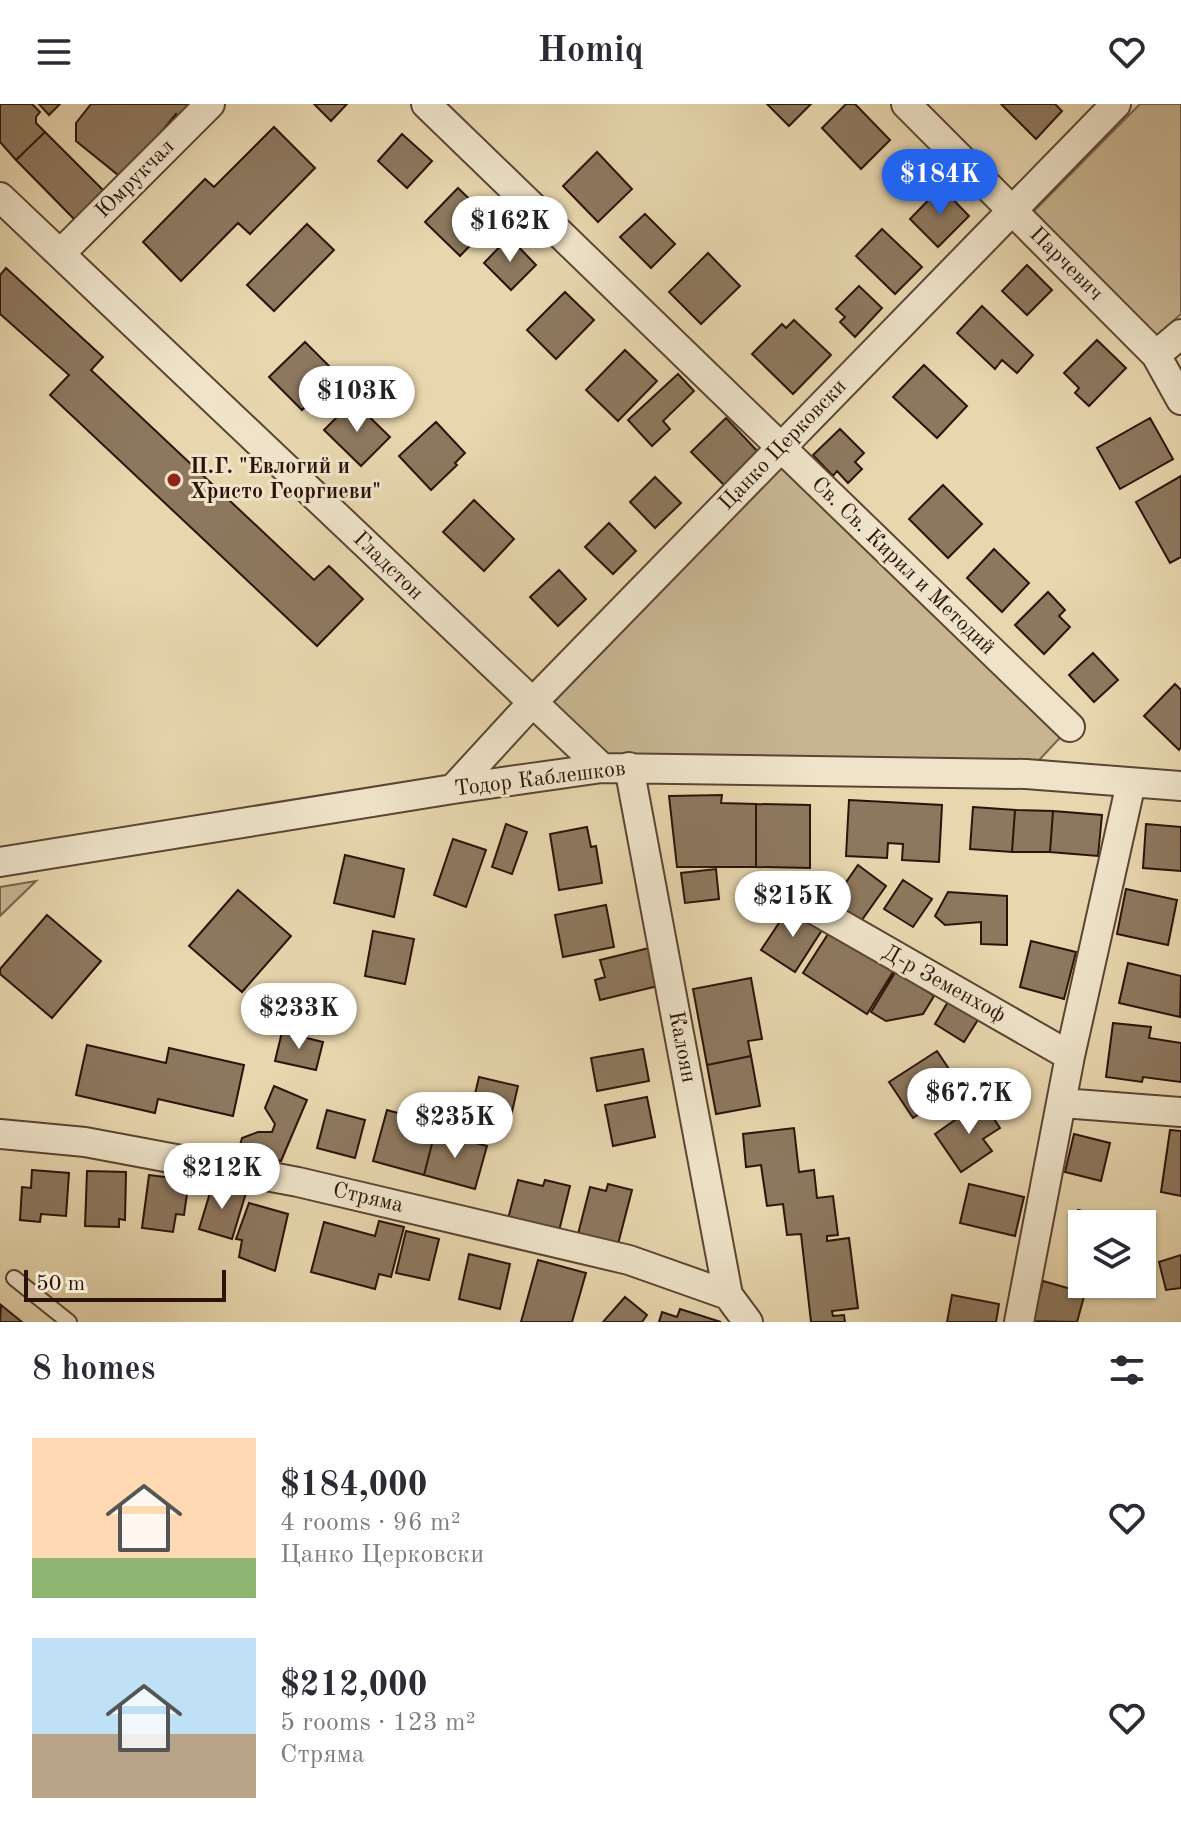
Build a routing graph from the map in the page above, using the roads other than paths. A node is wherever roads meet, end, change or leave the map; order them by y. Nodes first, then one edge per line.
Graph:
1 (210, 104) edge
2 (426, 104) edge
3 (906, 104) edge
4 (1116, 104) edge
5 (0, 197) edge
6 (1013, 210) junction
7 (60, 254) junction
8 (1181, 334) edge
9 (1156, 355) junction
10 (1181, 400) edge
11 (780, 449) junction
12 (532, 703) junction
13 (1070, 727) dead end
14 (615, 767) junction
15 (1131, 783) junction
16 (1181, 786) edge
17 (453, 789) junction
18 (0, 862) edge
19 (777, 888) dead end
20 (1070, 1056) junction
21 (1062, 1103) junction
22 (1181, 1112) edge
23 (0, 1134) edge
24 (14, 1278) dead end
25 (728, 1295) junction
26 (69, 1322) edge
27 (748, 1322) edge
28 (1019, 1322) edge

1 - 7 street, Юмрукчал
2 - 11 street, Св. Св. Кирил и Методий
3 - 6 street, Парчевич
4 - 6 street, Цанко Церковски
5 - 7 street, Гладстон
6 - 9 street, Парчевич
6 - 11 street, Цанко Церковски
7 - 12 street, Гладстон
8 - 9 street
9 - 10 street, Парчевич
11 - 12 street, Цанко Церковски
11 - 13 street, Св. Св. Кирил и Методий
12 - 14 street, Гладстон
12 - 17 street, Цанко Церковски
14 - 15 street, Тодор Каблешков
14 - 17 street, Тодор Каблешков
14 - 25 street, Калоян
15 - 16 street, Тодор Каблешков
15 - 20 street
17 - 18 street, Тодор Каблешков
19 - 20 street, Д-р Земенхоф
20 - 21 street
21 - 22 street
21 - 28 street
23 - 25 street, Стряма
24 - 26 lane
25 - 27 street, Калоян

